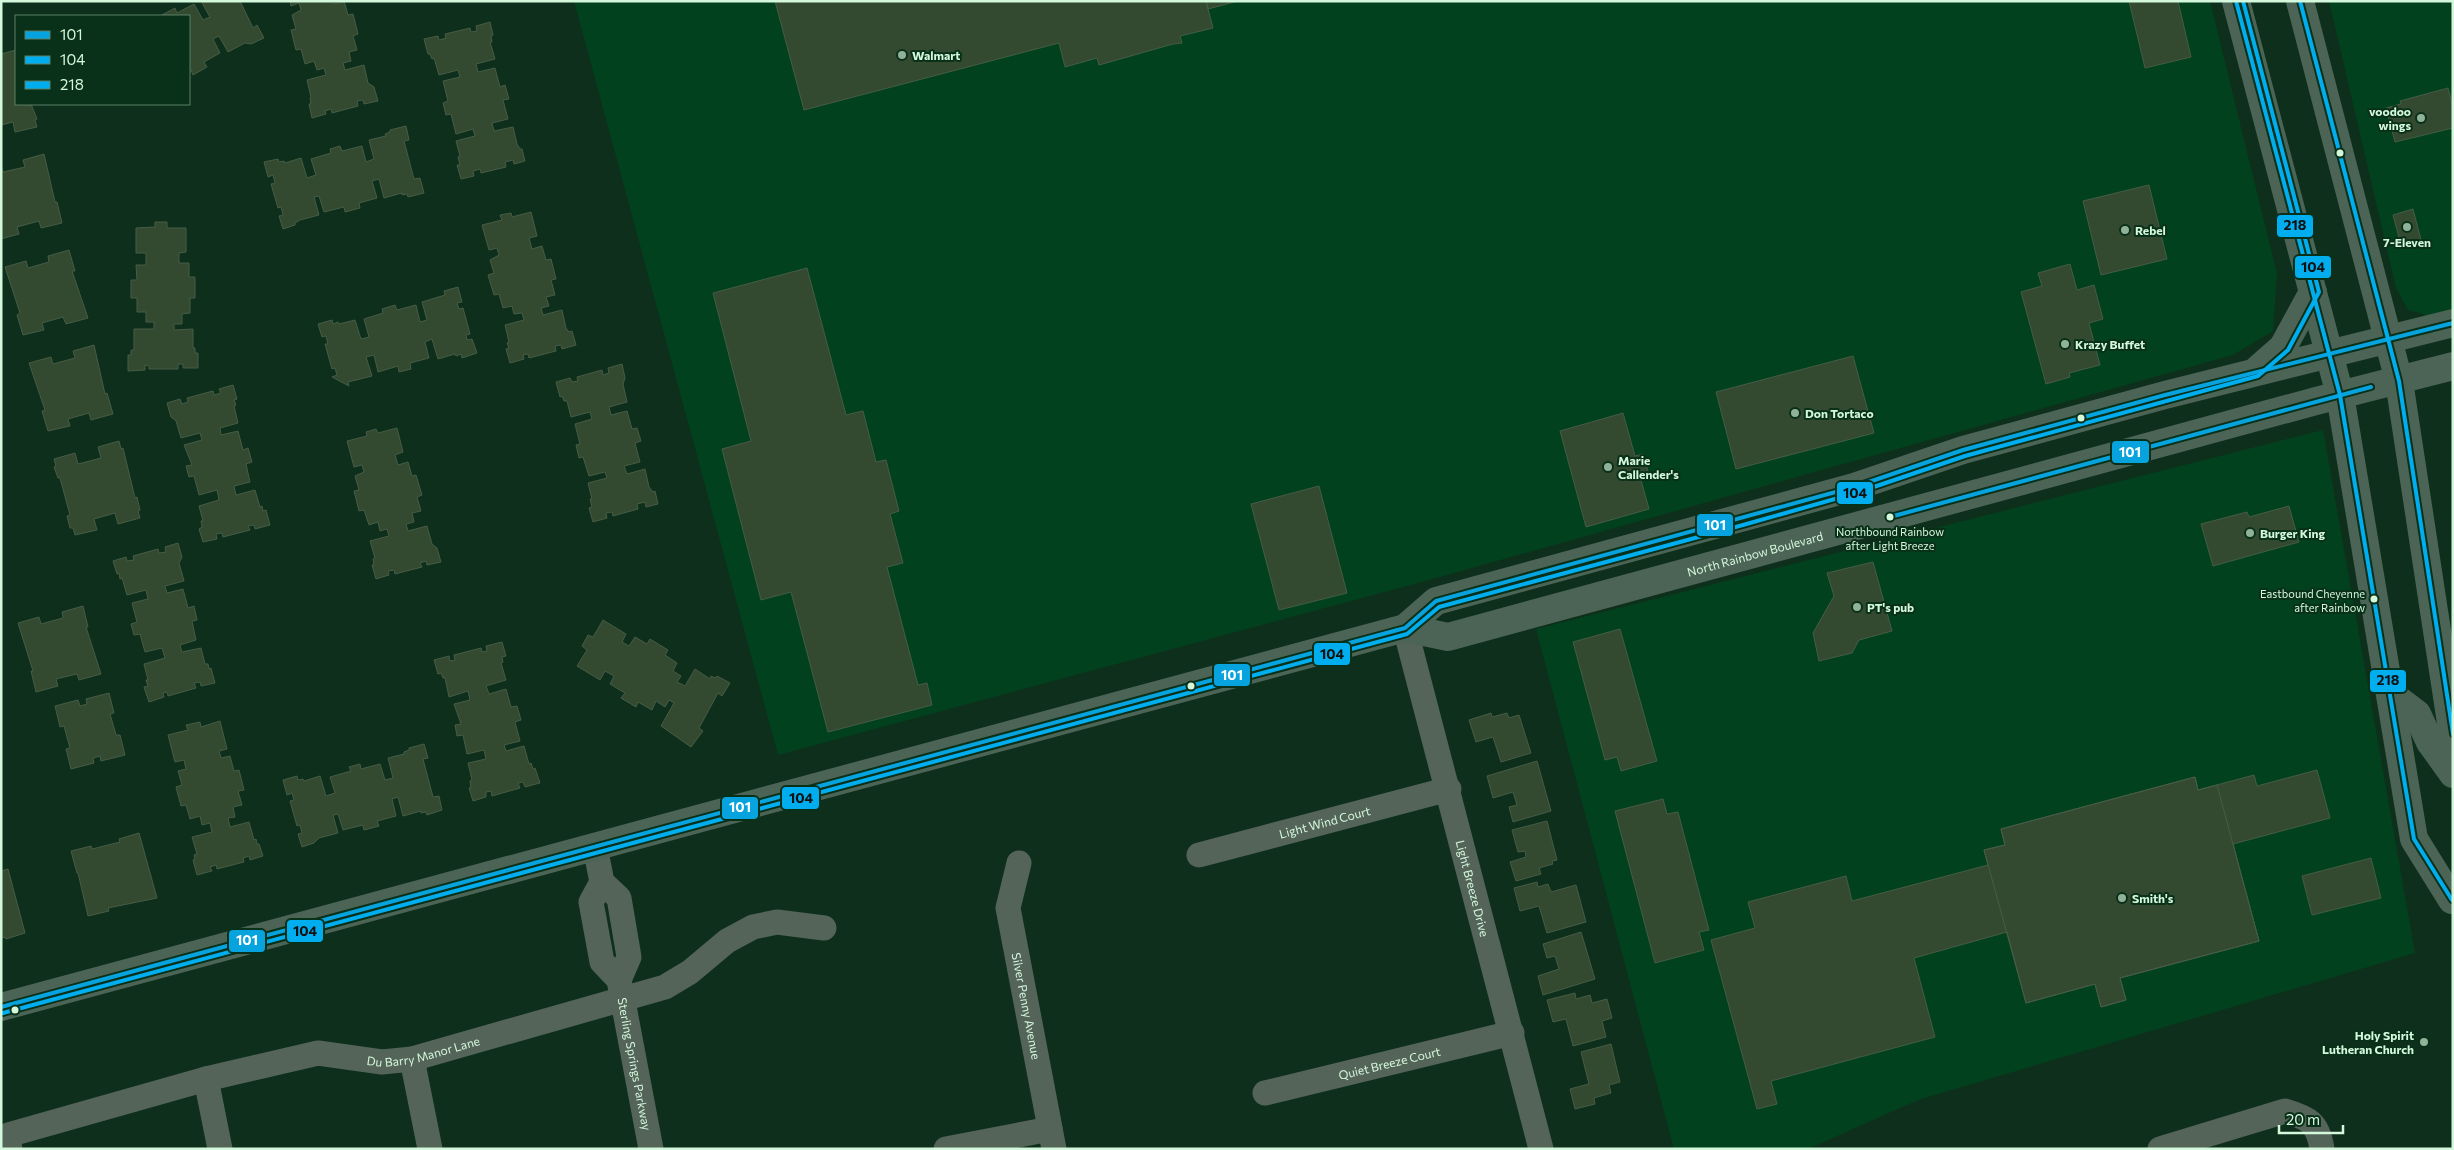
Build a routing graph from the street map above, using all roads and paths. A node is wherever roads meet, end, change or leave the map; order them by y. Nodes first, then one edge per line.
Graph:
1 (2236, 1) edge
2 (2300, 1) edge
3 (2313, 292) junction
4 (2453, 322) edge
5 (2388, 338) junction
6 (2330, 352) junction
7 (2453, 366) edge
8 (2256, 370) junction
9 (2399, 381) junction
10 (2340, 395) junction
11 (1703, 530) junction
12 (1710, 565) junction
13 (1405, 628) junction
14 (2392, 696) junction
15 (2453, 736) edge
16 (2453, 774) edge
17 (1449, 789) junction
18 (595, 846) junction
19 (1200, 855) dead end
20 (1019, 863) dead end
21 (2453, 900) edge
22 (824, 928) dead end
23 (620, 989) junction
24 (1, 1007) edge
25 (1512, 1033) junction
26 (412, 1060) junction
27 (206, 1078) junction
28 (1265, 1093) dead end
29 (1052, 1139) edge
30 (9, 1142) edge
31 (220, 1149) edge
32 (430, 1149) edge
33 (651, 1149) edge
34 (946, 1149) edge
35 (1541, 1149) edge
36 (2160, 1149) edge
37 (2322, 1149) edge

1 - 3 main road
2 - 5 main road
3 - 6 main road
3 - 8 main road
4 - 5 main road, North Rainbow Boulevard
5 - 6 main road, North Rainbow Boulevard
5 - 9 main road
6 - 8 main road, North Rainbow Boulevard
6 - 10 main road
7 - 9 main road, North Rainbow Boulevard
8 - 11 main road, North Rainbow Boulevard
9 - 10 main road, North Rainbow Boulevard
9 - 15 main road
10 - 12 main road, North Rainbow Boulevard
10 - 14 main road
11 - 12 main road
11 - 13 main road, North Rainbow Boulevard
12 - 13 main road, North Rainbow Boulevard
13 - 17 street, Light Breeze Drive
13 - 18 main road, North Rainbow Boulevard
14 - 16 main road
14 - 21 main road
17 - 19 street, Light Wind Court
17 - 25 street, Light Breeze Drive
18 - 23 street, Sterling Springs Parkway
18 - 24 main road, North Rainbow Boulevard
20 - 29 street, Silver Penny Avenue
22 - 23 street, Du Barry Manor Lane
23 - 26 street, Du Barry Manor Lane
23 - 33 street, Sterling Springs Parkway
25 - 28 street, Quiet Breeze Court
25 - 35 street, Light Breeze Drive
26 - 27 street, Du Barry Manor Lane
26 - 32 street
27 - 30 street, Du Barry Manor Lane
27 - 31 street
29 - 34 street
36 - 37 street

